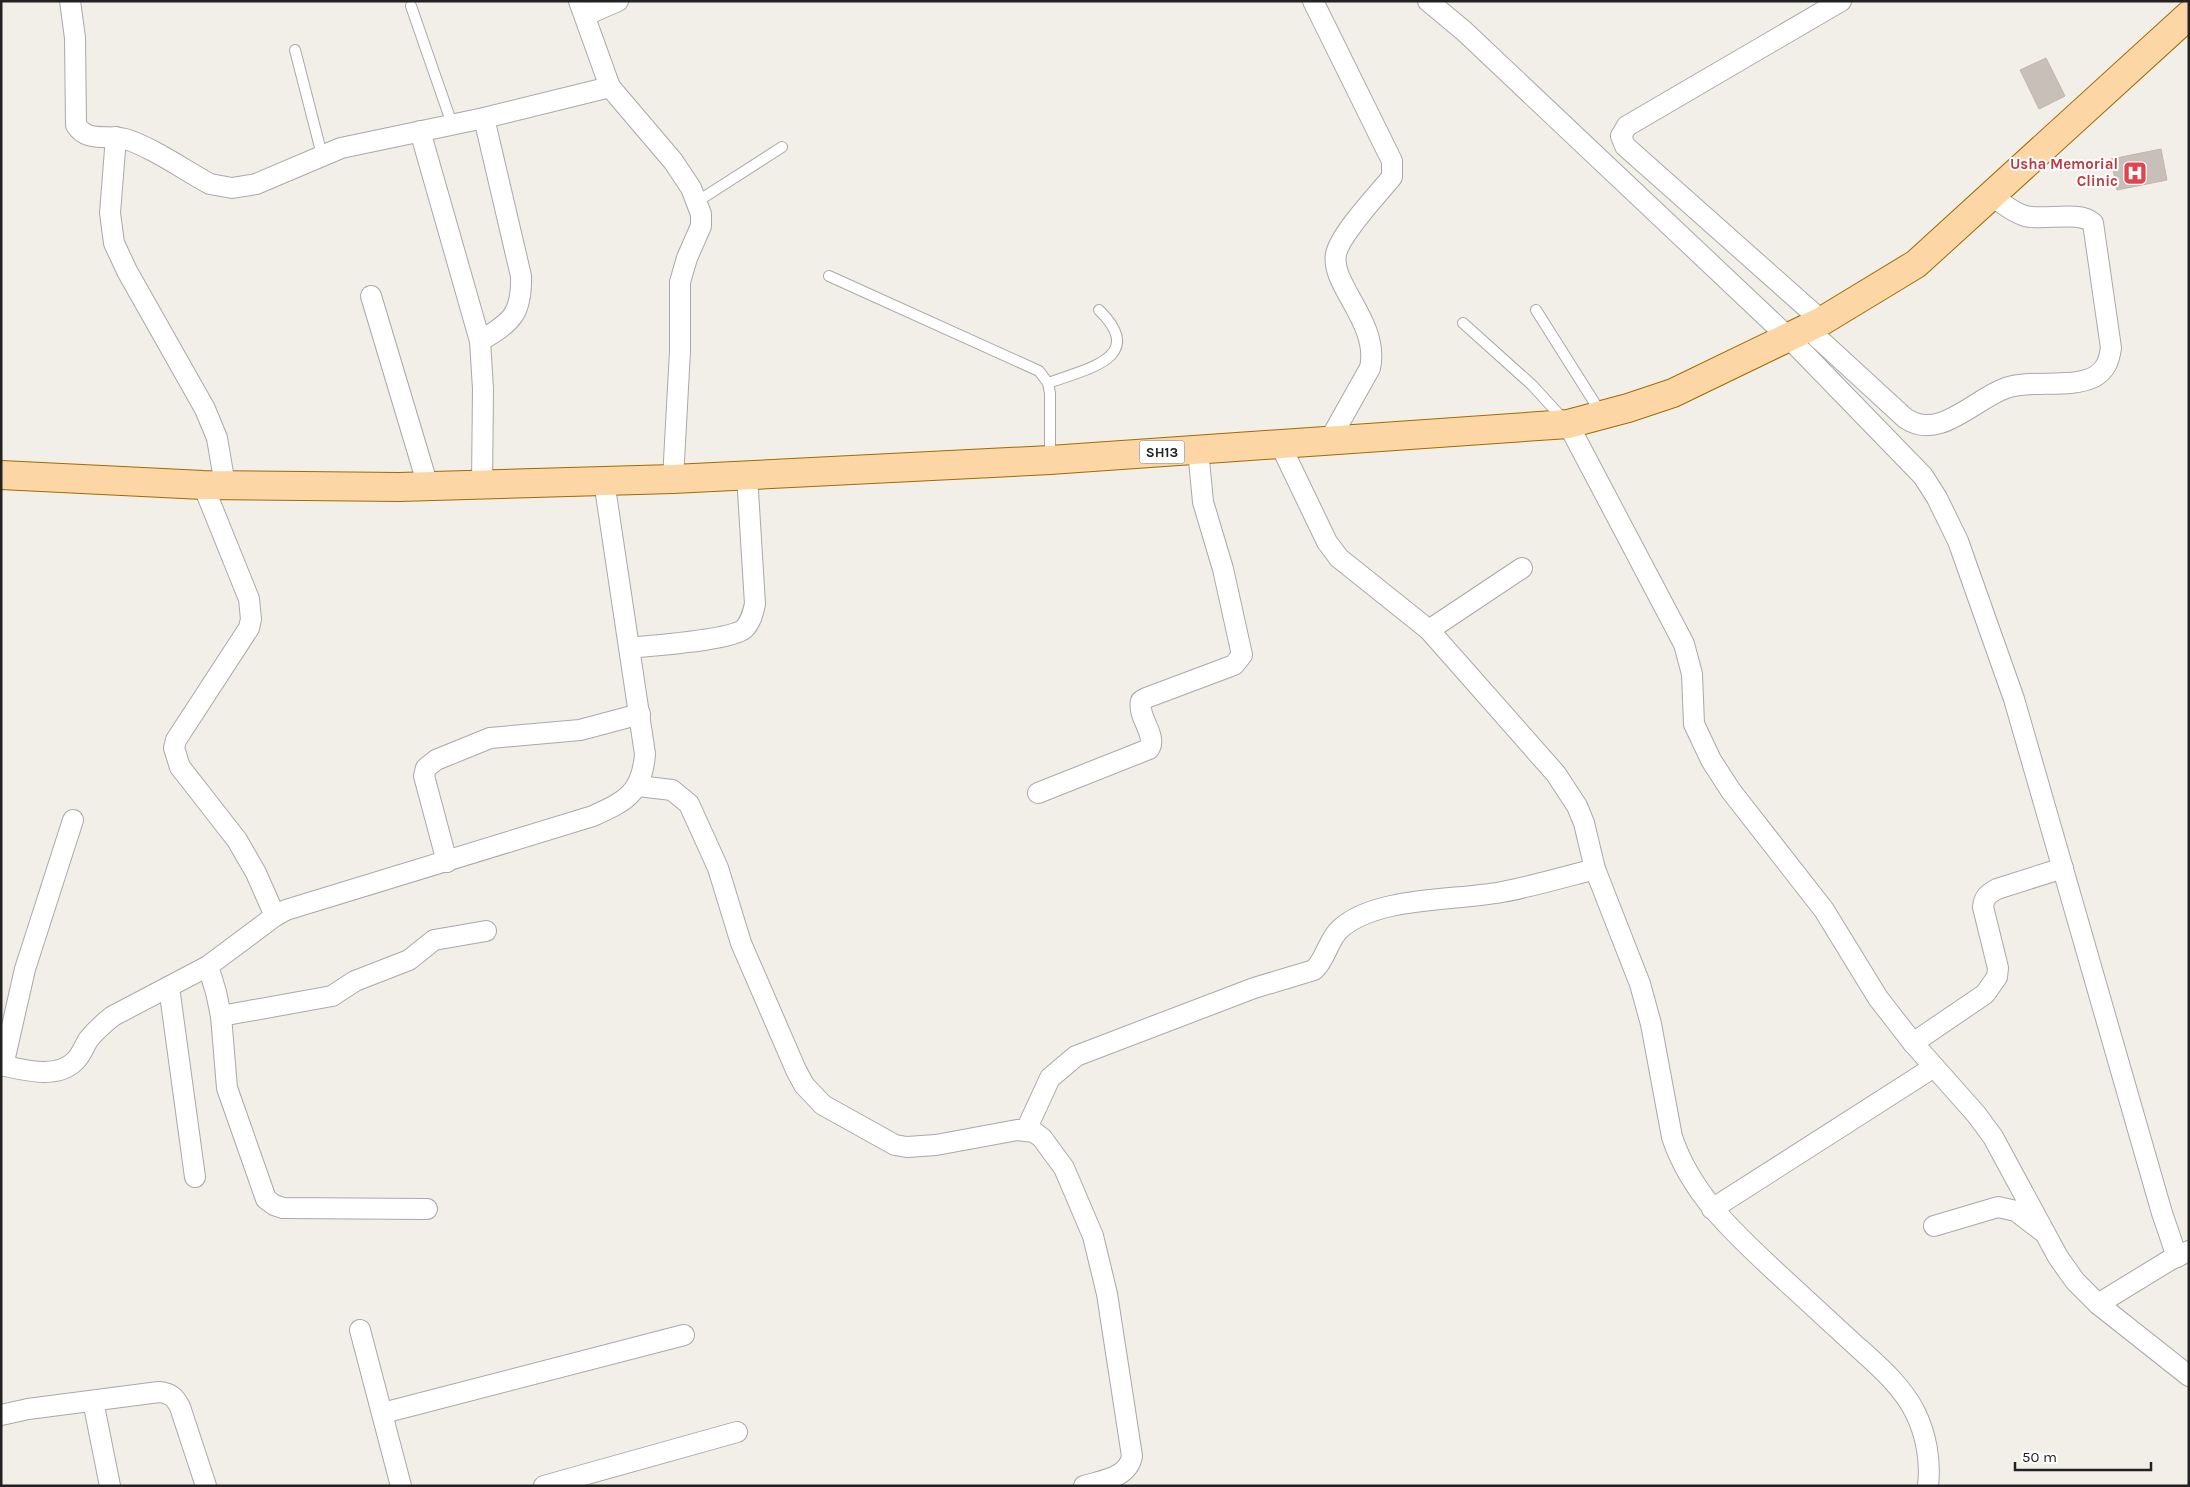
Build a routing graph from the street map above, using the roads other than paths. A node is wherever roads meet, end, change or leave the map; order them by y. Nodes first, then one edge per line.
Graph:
1 (70, 1) edge
2 (618, 1) edge
3 (1313, 1) edge
4 (1428, 1) edge
5 (1841, 1) edge
6 (411, 6) dead end
7 (582, 8) edge
8 (2187, 22) edge
9 (294, 50) dead end
10 (610, 87) junction
11 (484, 118) junction
12 (452, 124) junction
13 (420, 131) junction
14 (116, 136) junction
15 (782, 147) dead end
16 (322, 155) junction
17 (1992, 196) junction
18 (698, 201) junction
19 (829, 276) dead end
20 (371, 296) dead end
21 (1098, 310) dead end
22 (1536, 310) dead end
23 (1463, 323) dead end
24 (1806, 329) junction
25 (480, 341) junction
26 (1048, 383) junction
27 (1602, 415) junction
28 (1568, 424) junction
29 (1329, 441) junction
30 (1280, 444) junction
31 (1198, 450) junction
32 (1050, 460) junction
33 (1, 474) edge
34 (747, 475) junction
35 (673, 479) junction
36 (604, 481) junction
37 (214, 485) junction
38 (482, 485) junction
39 (428, 486) junction
40 (1522, 568) dead end
41 (1429, 630) junction
42 (630, 648) junction
43 (640, 714) junction
44 (638, 786) junction
45 (1038, 793) dead end
46 (72, 820) dead end
47 (447, 862) junction
48 (1595, 868) junction
49 (2063, 868) junction
50 (275, 916) junction
51 (486, 931) dead end
52 (208, 966) junction
53 (169, 987) junction
54 (220, 1016) junction
55 (1913, 1043) junction
56 (2, 1066) edge
57 (1934, 1067) junction
58 (1026, 1130) junction
59 (195, 1177) dead end
60 (427, 1209) dead end
61 (1712, 1209) junction
62 (1934, 1226) dead end
63 (2047, 1235) junction
64 (2183, 1254) edge
65 (2098, 1304) junction
66 (360, 1330) dead end
67 (684, 1335) dead end
68 (2189, 1376) edge
69 (93, 1401) junction
70 (2, 1412) edge
71 (382, 1414) junction
72 (737, 1432) dead end
73 (110, 1486) edge
74 (206, 1486) edge
75 (401, 1486) edge
76 (544, 1486) edge
77 (1084, 1486) edge
78 (1928, 1486) edge

1 - 14 street
2 - 7 street
3 - 29 street
4 - 24 street
5 - 24 street
6 - 12 lane
7 - 10 street
8 - 17 main road, SH13
9 - 16 lane
10 - 11 street
10 - 18 street
11 - 12 street
11 - 25 street
12 - 13 street
13 - 16 street
13 - 25 street
14 - 16 street
14 - 37 street
15 - 18 lane
17 - 24 main road, SH13
17 - 24 street
18 - 35 street
19 - 26 lane
20 - 39 street
21 - 26 lane
22 - 27 lane
23 - 28 lane
24 - 27 main road, SH13
24 - 49 street
25 - 38 street
26 - 32 lane
27 - 28 main road, SH13
28 - 29 main road, SH13
28 - 55 street
29 - 30 main road, SH13
30 - 31 main road, SH13
30 - 41 street
31 - 32 main road, SH13
31 - 45 street
32 - 34 main road, SH13
33 - 37 main road, SH13
34 - 35 main road, SH13
34 - 42 street
35 - 36 main road, SH13
36 - 38 main road, SH13
36 - 42 street
37 - 39 main road, SH13
37 - 50 street
38 - 39 main road, SH13
40 - 41 street
41 - 48 street
42 - 43 street
43 - 44 street
43 - 47 street
44 - 47 street
44 - 58 street
46 - 56 street
47 - 50 street
48 - 58 street
48 - 61 street
49 - 55 street
49 - 64 street
50 - 52 street
51 - 54 street
52 - 53 street
52 - 54 street
53 - 56 street
53 - 59 street
54 - 60 street
55 - 57 street
57 - 61 street
57 - 63 street
58 - 77 street
61 - 78 street
62 - 63 street
63 - 65 street
64 - 65 street
65 - 68 street
66 - 71 street
67 - 71 street
69 - 70 street
69 - 73 street
69 - 74 street
71 - 75 street
72 - 76 street

